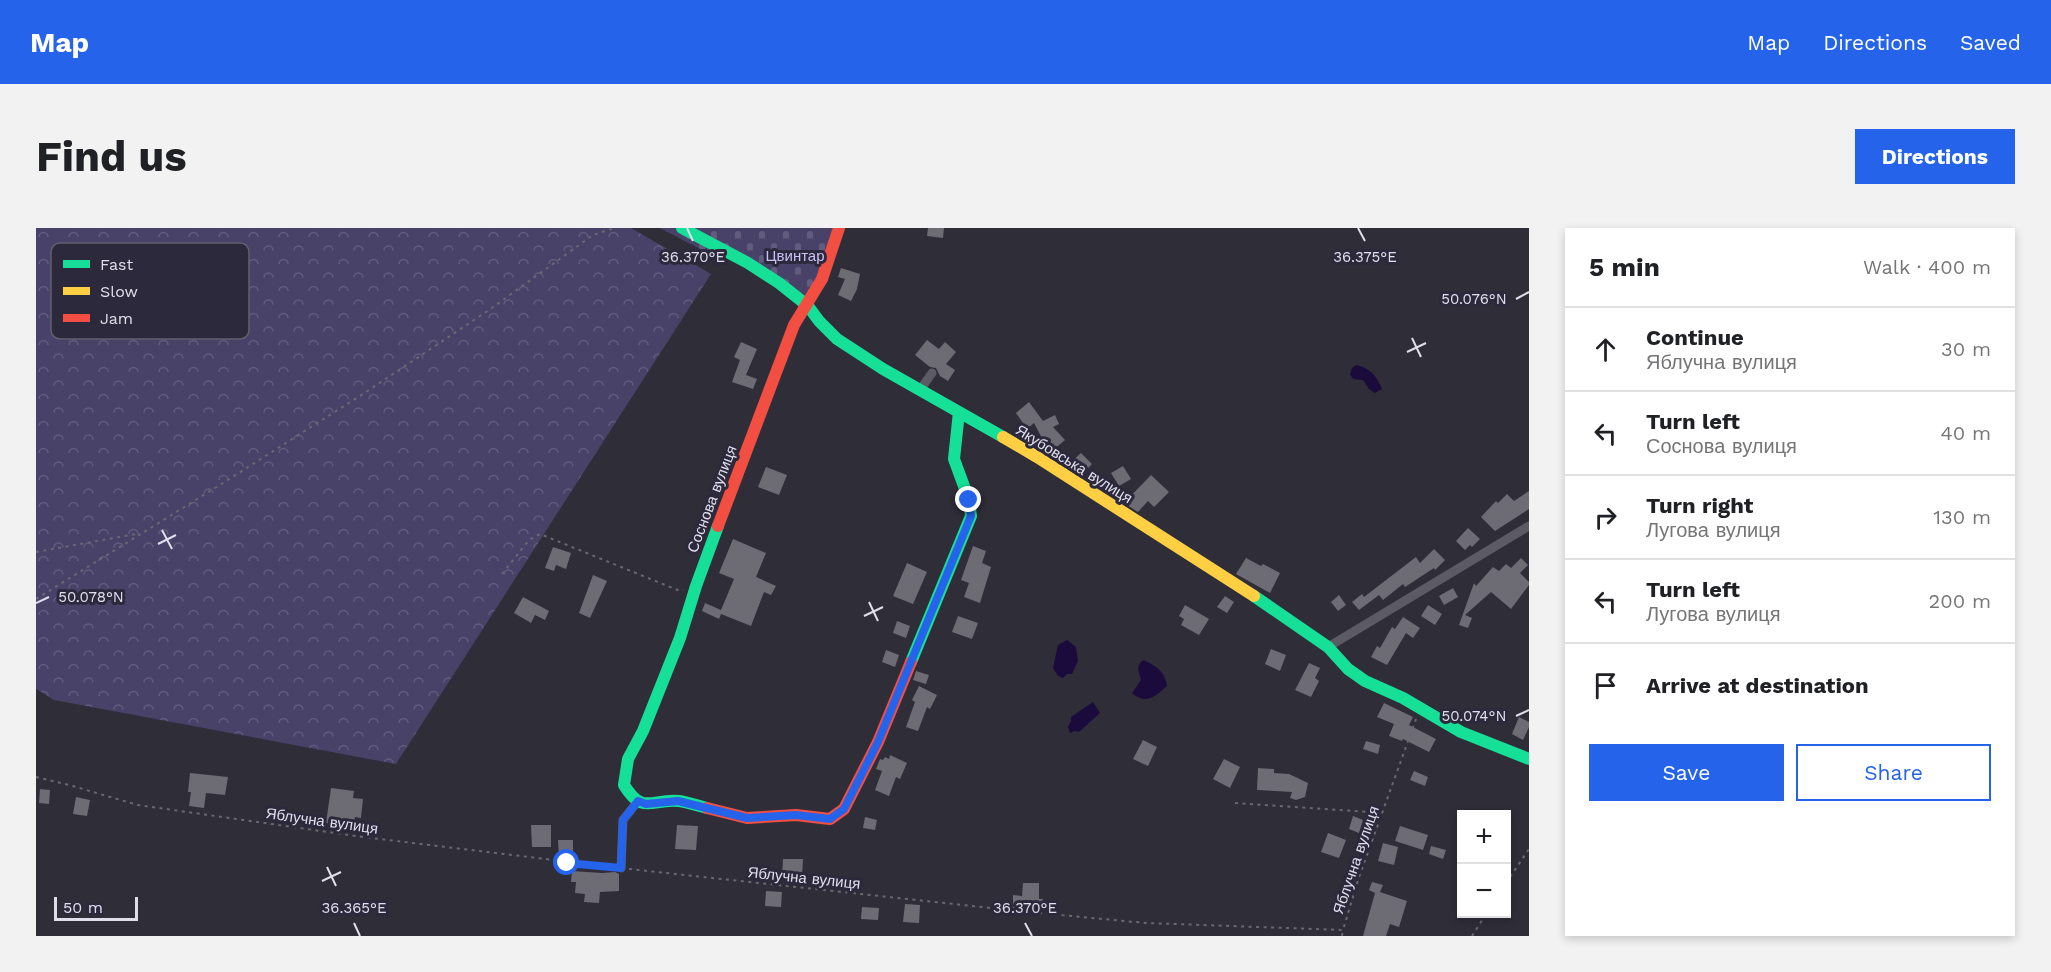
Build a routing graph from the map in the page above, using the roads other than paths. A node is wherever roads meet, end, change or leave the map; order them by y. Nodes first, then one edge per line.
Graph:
1 (682, 228) edge
2 (839, 228) edge
3 (808, 306) junction
4 (932, 373) dead end
5 (920, 390) junction
6 (959, 412) junction
7 (1529, 526) edge
8 (1328, 647) junction
9 (1529, 759) edge
10 (638, 801) junction
11 (621, 868) road end

1 - 3 street, Якубовська вулиця
2 - 3 street, Соснова вулиця
3 - 5 street, Якубовська вулиця
3 - 10 street, Соснова вулиця
4 - 5 street
5 - 6 street, Якубовська вулиця
6 - 8 street, Якубовська вулиця
6 - 10 street
7 - 8 street
8 - 9 street, Якубовська вулиця
10 - 11 street

